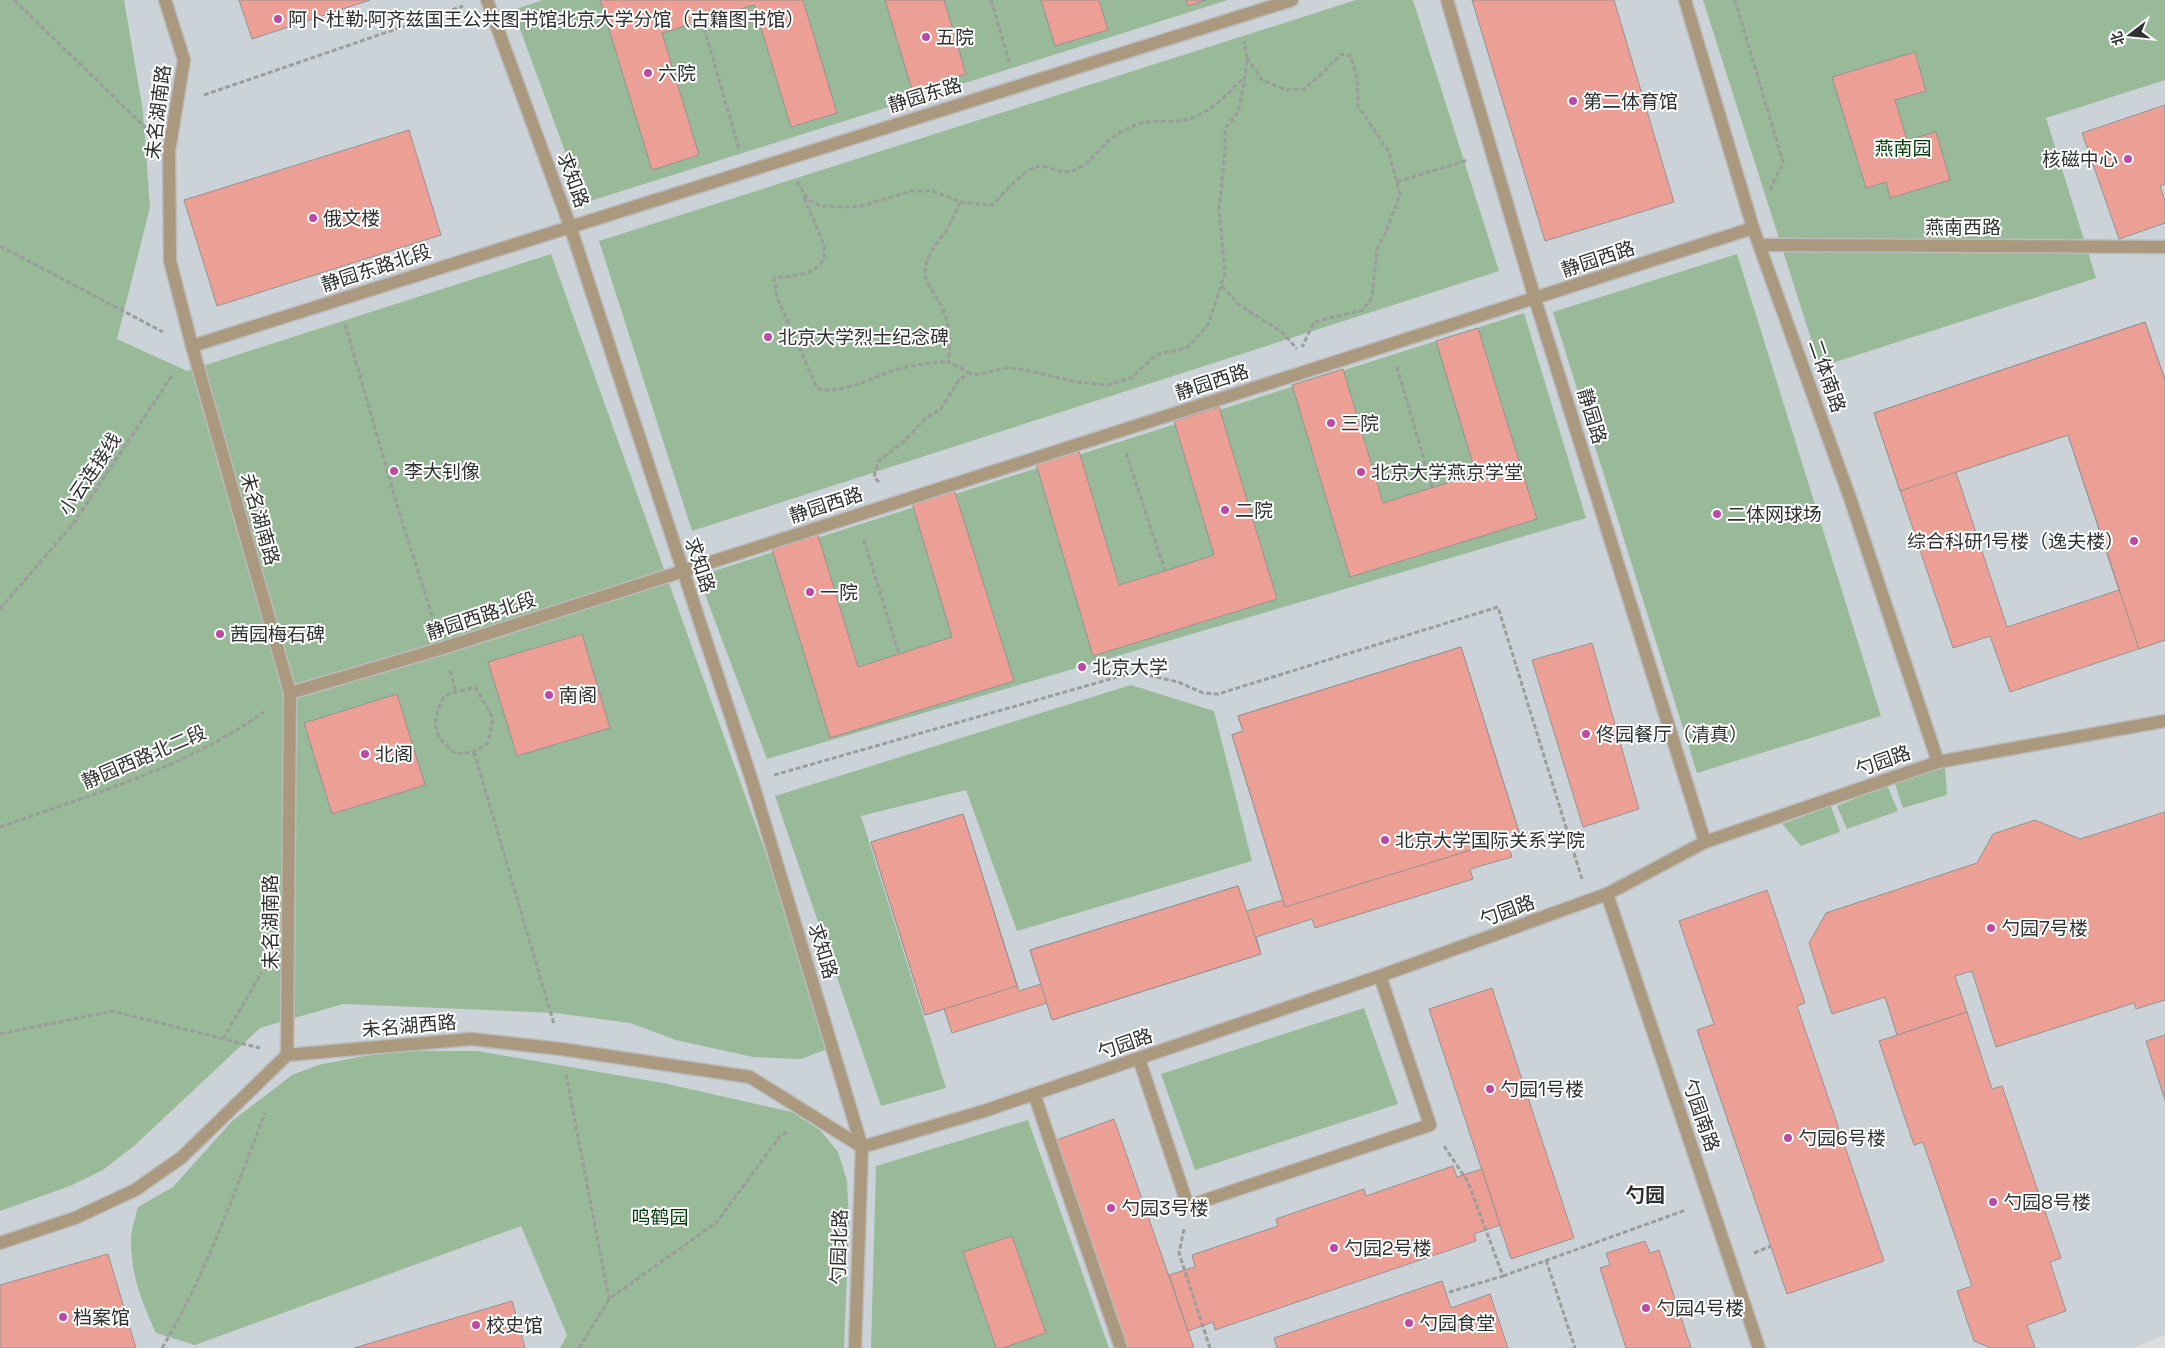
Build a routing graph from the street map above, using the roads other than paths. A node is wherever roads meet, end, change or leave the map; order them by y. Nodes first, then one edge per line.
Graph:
1 (165, 0) edge
2 (488, 0) edge
3 (1292, 0) edge
4 (1447, 0) edge
5 (1685, 0) edge
6 (570, 226) junction
7 (1753, 228) junction
8 (1761, 245) junction
9 (2165, 247) edge
10 (1535, 299) junction
11 (192, 346) junction
12 (682, 570) junction
13 (290, 693) junction
14 (2165, 721) edge
15 (1938, 762) junction
16 (1705, 842) junction
17 (1607, 894) junction
18 (1380, 976) junction
19 (288, 1055) junction
20 (1139, 1059) junction
21 (1034, 1094) junction
22 (862, 1147) junction
23 (0, 1243) edge
24 (855, 1348) edge
25 (1121, 1348) edge
26 (1759, 1348) edge

1 - 11 street, 未名湖南路
2 - 6 street, 求知路
3 - 6 street, 静园东路
4 - 10 street, 静园路
5 - 7 street, 二体南路
6 - 11 street, 静园东路北段
6 - 12 street, 求知路
7 - 8 street, 二体南路
7 - 10 street, 静园西路
8 - 9 street, 燕南西路
8 - 15 street, 二体南路
10 - 12 street, 静园西路
10 - 16 street, 静园路
11 - 13 street, 未名湖南路
12 - 13 street, 静园西路北段
12 - 22 street, 求知路
13 - 19 street, 未名湖南路
14 - 15 street, 勺园路
15 - 16 street, 勺园路
16 - 17 street, 勺园路
17 - 18 street, 勺园路
17 - 26 street, 勺园南路
18 - 20 street, 勺园路
18 - 20 street
19 - 22 street, 未名湖西路
19 - 23 street
20 - 21 street, 勺园路
21 - 22 street, 勺园路
21 - 25 street
22 - 24 street, 勺园北路

